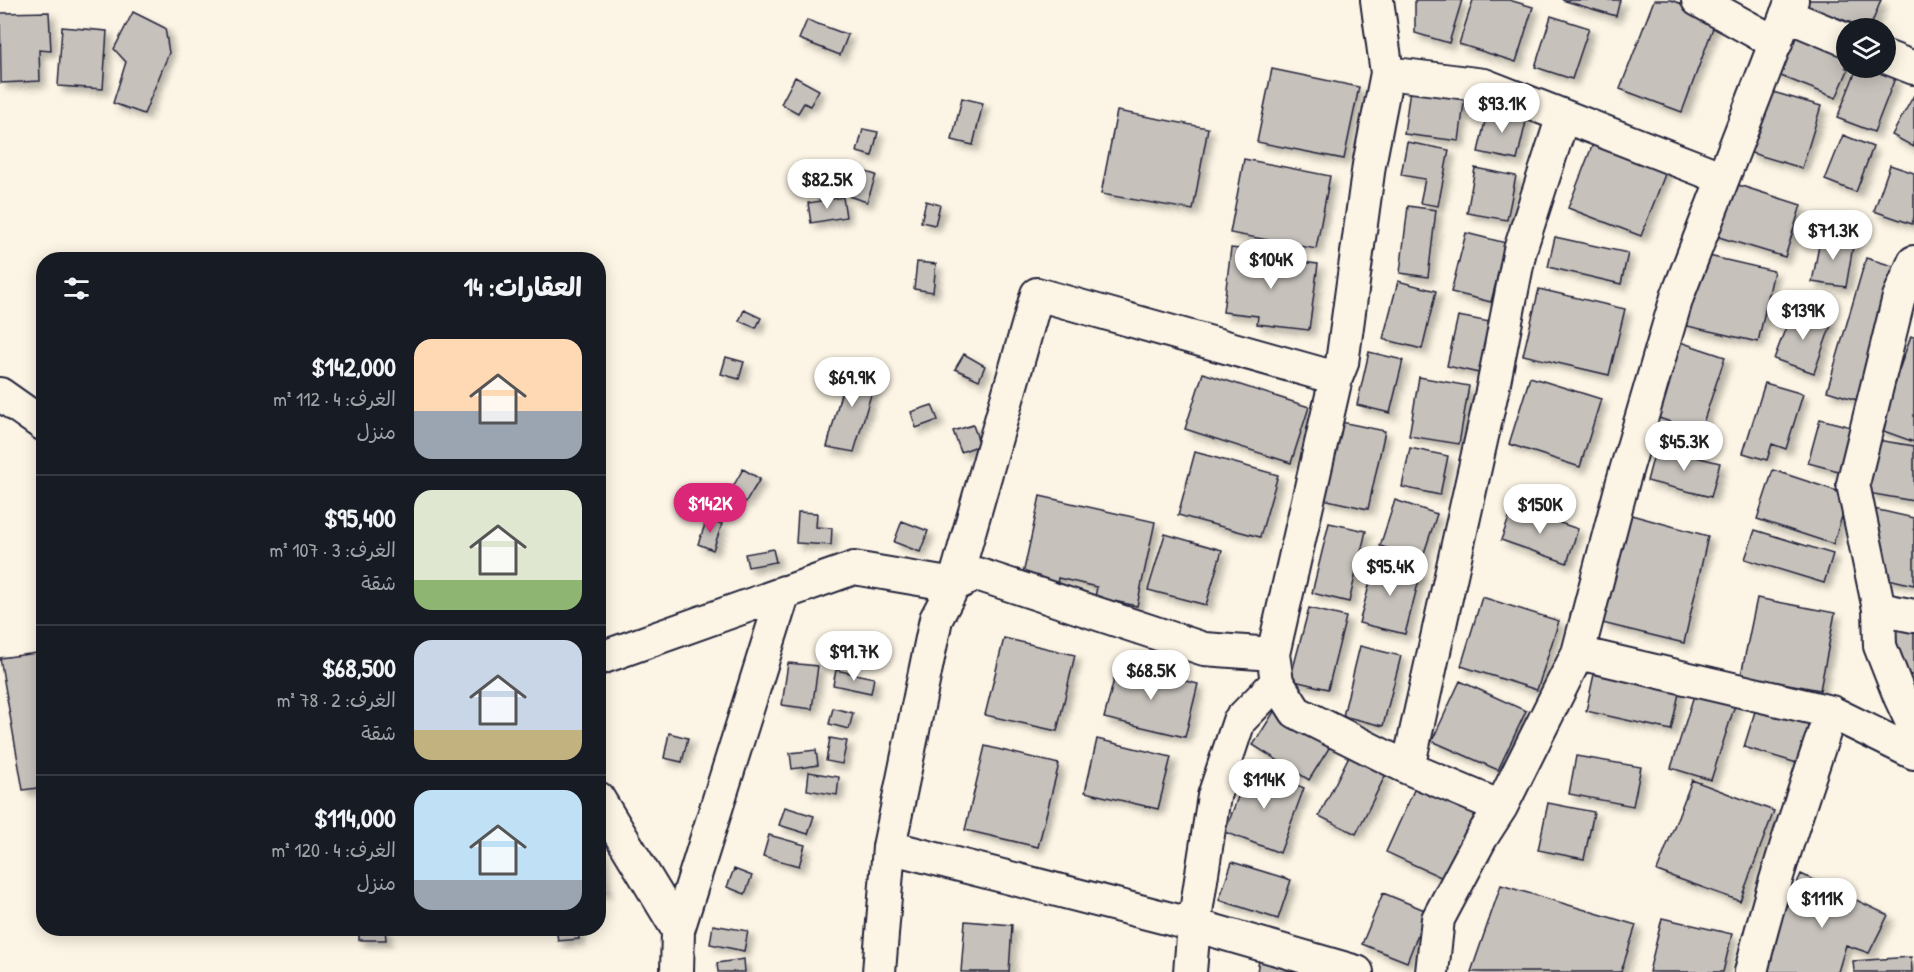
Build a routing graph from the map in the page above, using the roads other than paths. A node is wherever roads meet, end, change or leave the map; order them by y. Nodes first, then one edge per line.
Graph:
1 (1377, 0) edge
2 (1698, 0) edge
3 (1785, 19) edge
4 (1836, 37) edge
5 (1896, 61) edge
6 (1914, 68) edge
7 (1387, 73) junction
8 (1563, 116) junction
9 (1723, 178) junction
10 (1914, 262) edge
11 (1336, 378) junction
12 (0, 394) edge
13 (36, 419) edge
14 (954, 585) junction
15 (784, 592) junction
16 (1879, 609) junction
17 (1914, 616) edge
18 (1578, 653) junction
19 (606, 656) edge
20 (1275, 668) junction
21 (1831, 712) junction
22 (1914, 727) edge
23 (1914, 753) edge
24 (1408, 768) junction
25 (1502, 807) junction
26 (606, 811) edge
27 (889, 847) junction
28 (1194, 925) junction
29 (678, 930) junction
30 (677, 972) edge
31 (879, 972) edge
32 (1190, 972) edge
33 (1358, 972) edge
34 (1432, 972) edge
35 (1751, 972) edge

1 - 7 street
2 - 3 street
3 - 4 street
3 - 9 street
5 - 6 street
7 - 8 street
7 - 11 street
8 - 9 street
8 - 24 street
9 - 18 street
10 - 16 street
11 - 14 street
11 - 20 street
12 - 13 street
14 - 15 street
14 - 20 street
14 - 27 street
15 - 19 street
15 - 29 street
16 - 17 street
16 - 22 street
18 - 21 street
18 - 25 street
20 - 24 street
20 - 28 street
21 - 23 street
21 - 35 street
24 - 25 street
25 - 34 street
26 - 29 street
27 - 28 street
27 - 31 street
28 - 32 street
28 - 33 street
29 - 30 street

